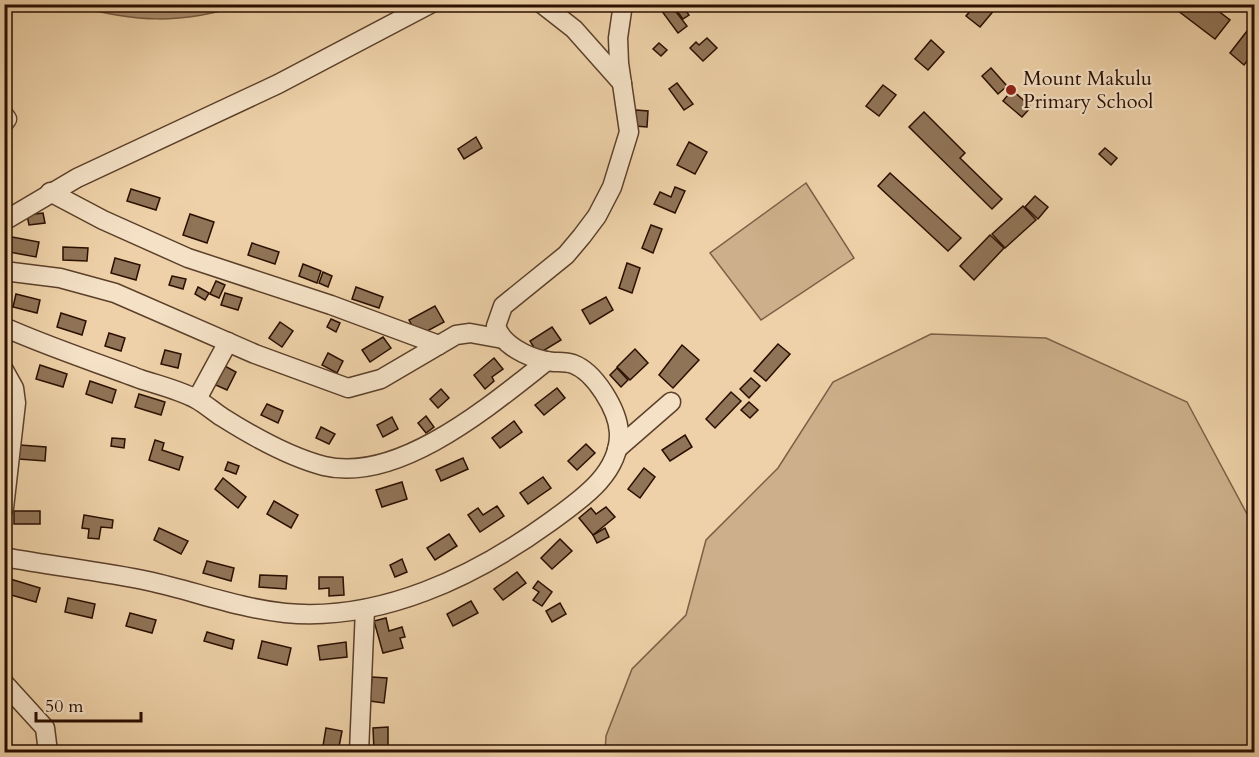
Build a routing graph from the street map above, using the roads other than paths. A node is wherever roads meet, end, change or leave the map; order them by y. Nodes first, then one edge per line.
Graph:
1 (430, 4) edge
2 (542, 4) edge
3 (623, 4) edge
4 (622, 83) junction
5 (4, 115) edge
6 (4, 123) edge
7 (50, 192) junction
8 (4, 221) edge
9 (4, 270) edge
10 (497, 320) junction
11 (4, 327) edge
12 (480, 334) junction
13 (502, 339) junction
14 (228, 342) junction
15 (439, 345) junction
16 (540, 363) junction
17 (4, 370) edge
18 (196, 399) junction
19 (671, 402) dead end
20 (617, 449) junction
21 (4, 508) edge
22 (4, 557) edge
23 (365, 609) junction
24 (4, 683) edge
25 (48, 753) edge
26 (359, 753) edge

1 - 7 street
2 - 4 street
3 - 4 street
4 - 10 street
5 - 6 street
7 - 8 street
7 - 15 street
9 - 14 street
10 - 12 street
10 - 13 street
11 - 18 street
12 - 13 street
12 - 15 street
13 - 16 street
14 - 15 street
14 - 18 street
16 - 18 street
16 - 20 street
17 - 21 street
19 - 20 street
20 - 23 street
22 - 23 street
23 - 26 street
24 - 25 street

